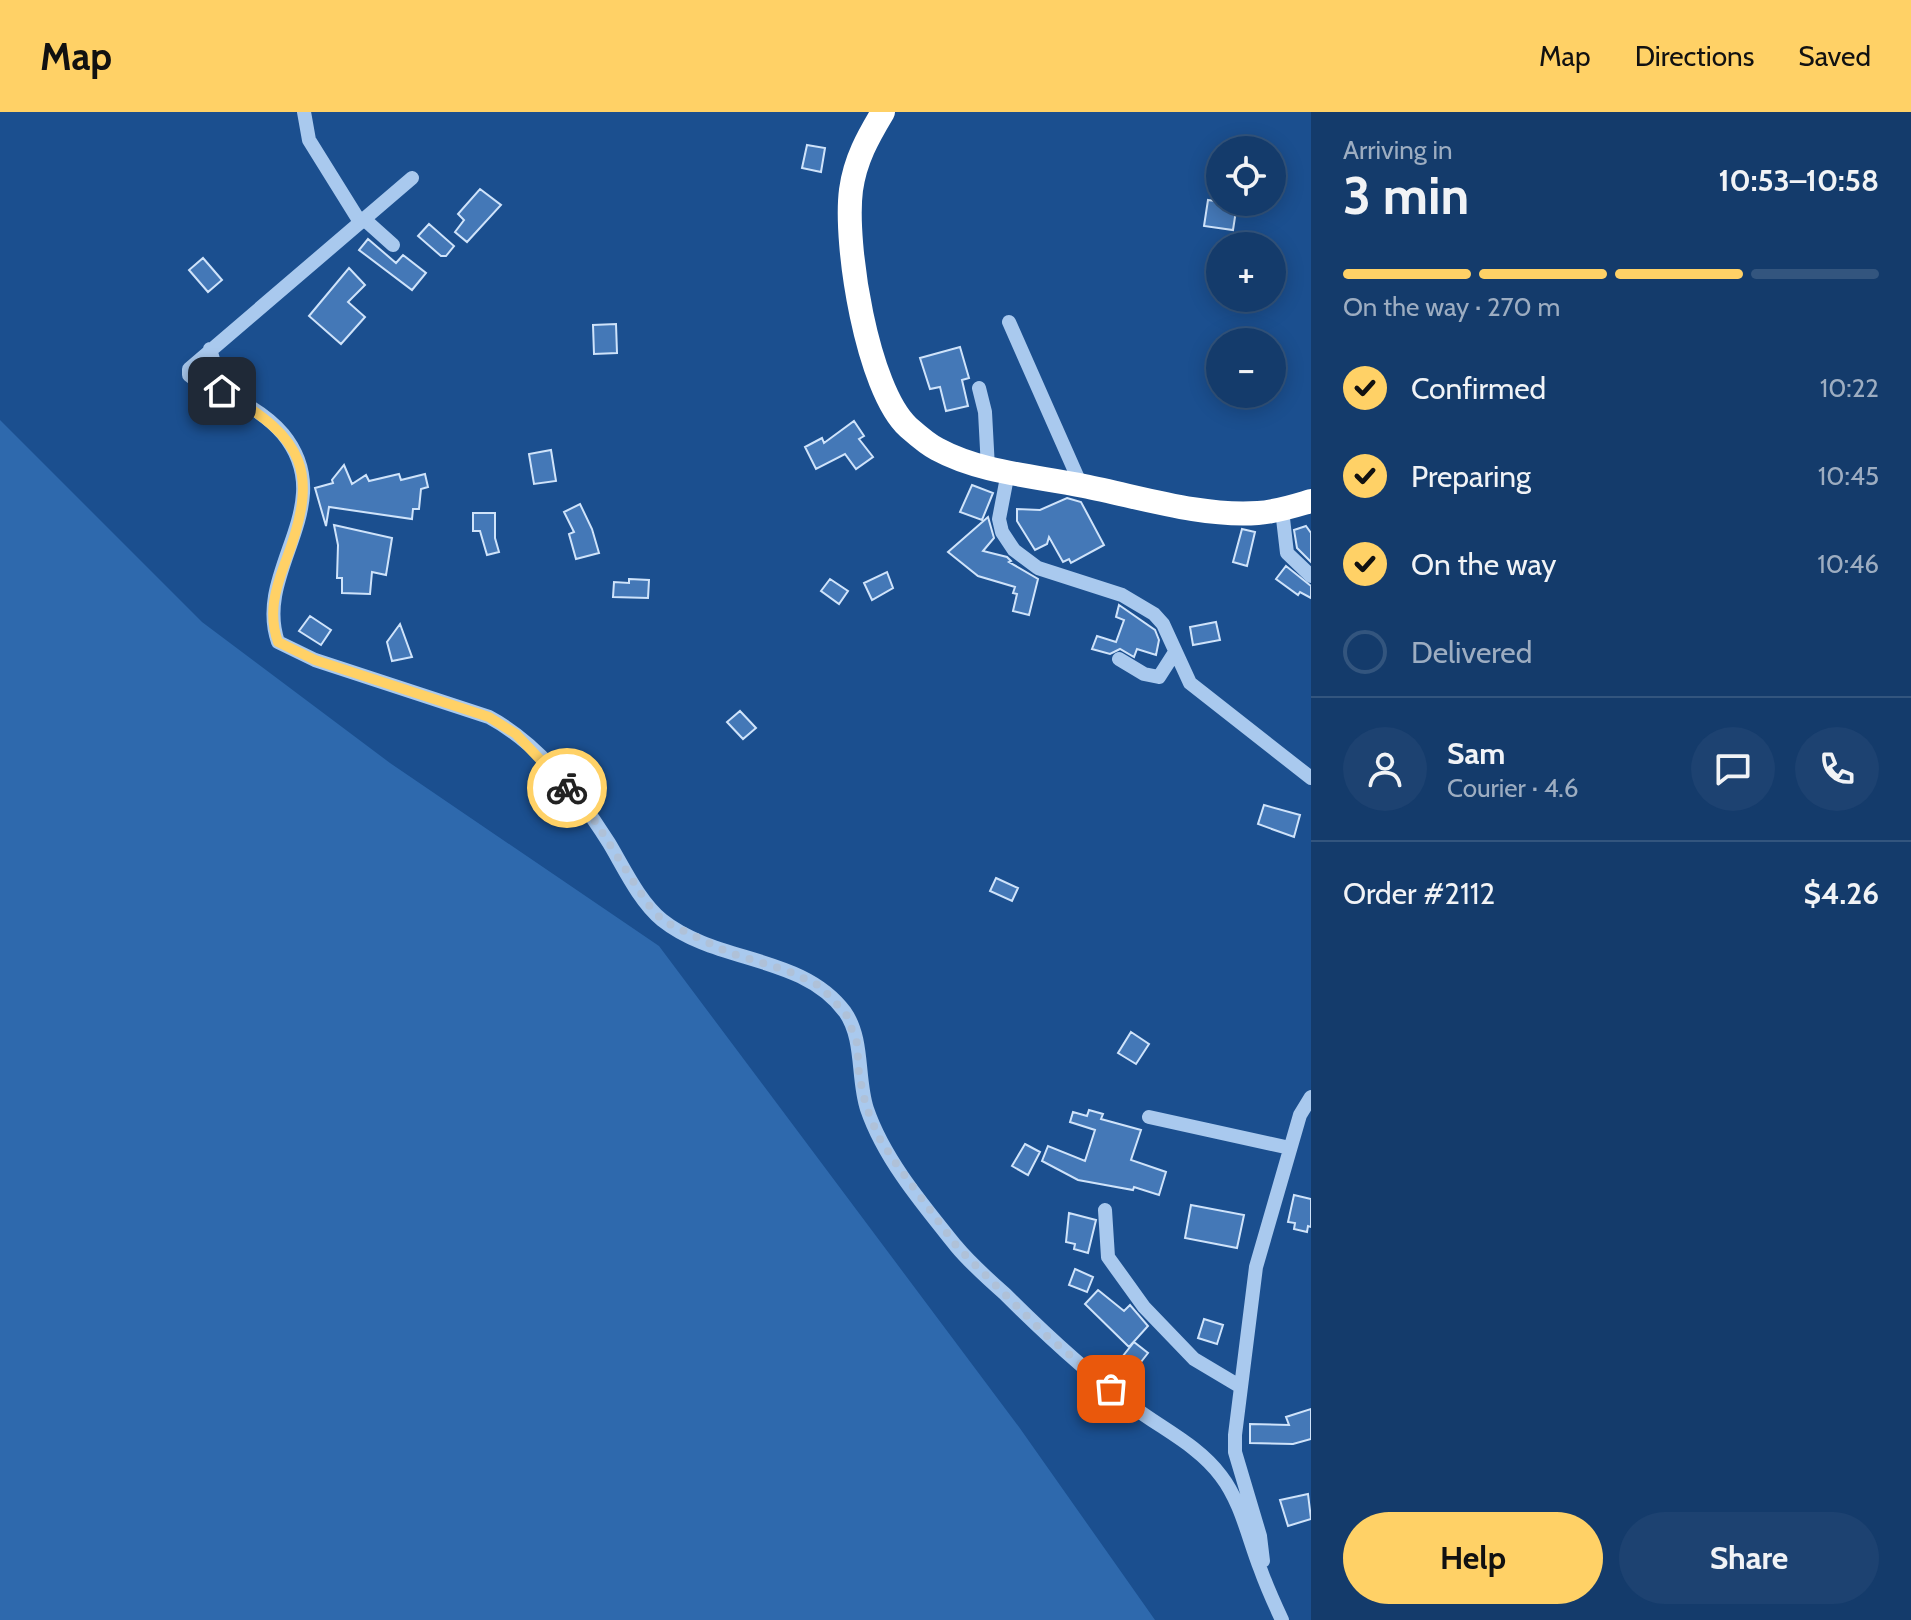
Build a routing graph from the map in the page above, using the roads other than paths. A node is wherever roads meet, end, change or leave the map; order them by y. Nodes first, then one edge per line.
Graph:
1 (304, 112) edge
2 (883, 112) edge
3 (412, 178) dead end
4 (362, 220) junction
5 (393, 245) dead end
6 (1009, 322) dead end
7 (210, 349) junction
8 (979, 388) dead end
9 (222, 391) junction
10 (998, 470) junction
11 (1081, 485) junction
12 (1311, 501) edge
13 (1282, 510) junction
14 (1311, 576) edge
15 (1175, 652) junction
16 (1119, 659) dead end
17 (1311, 778) edge
18 (1311, 1097) edge
19 (1149, 1117) dead end
20 (1290, 1148) junction
21 (1105, 1210) dead end
22 (1241, 1387) junction
23 (1260, 1569) junction
24 (1282, 1620) edge

1 - 4 street
2 - 10 highway
3 - 4 street
4 - 5 street
4 - 7 street
6 - 11 street
7 - 9 street
7 - 9 street
8 - 10 street
9 - 23 street
10 - 11 highway
10 - 15 street
11 - 13 highway
12 - 13 highway
13 - 14 street
15 - 16 street
15 - 17 street
18 - 20 street
19 - 20 street
20 - 22 street
21 - 22 street
22 - 23 street
23 - 24 street

